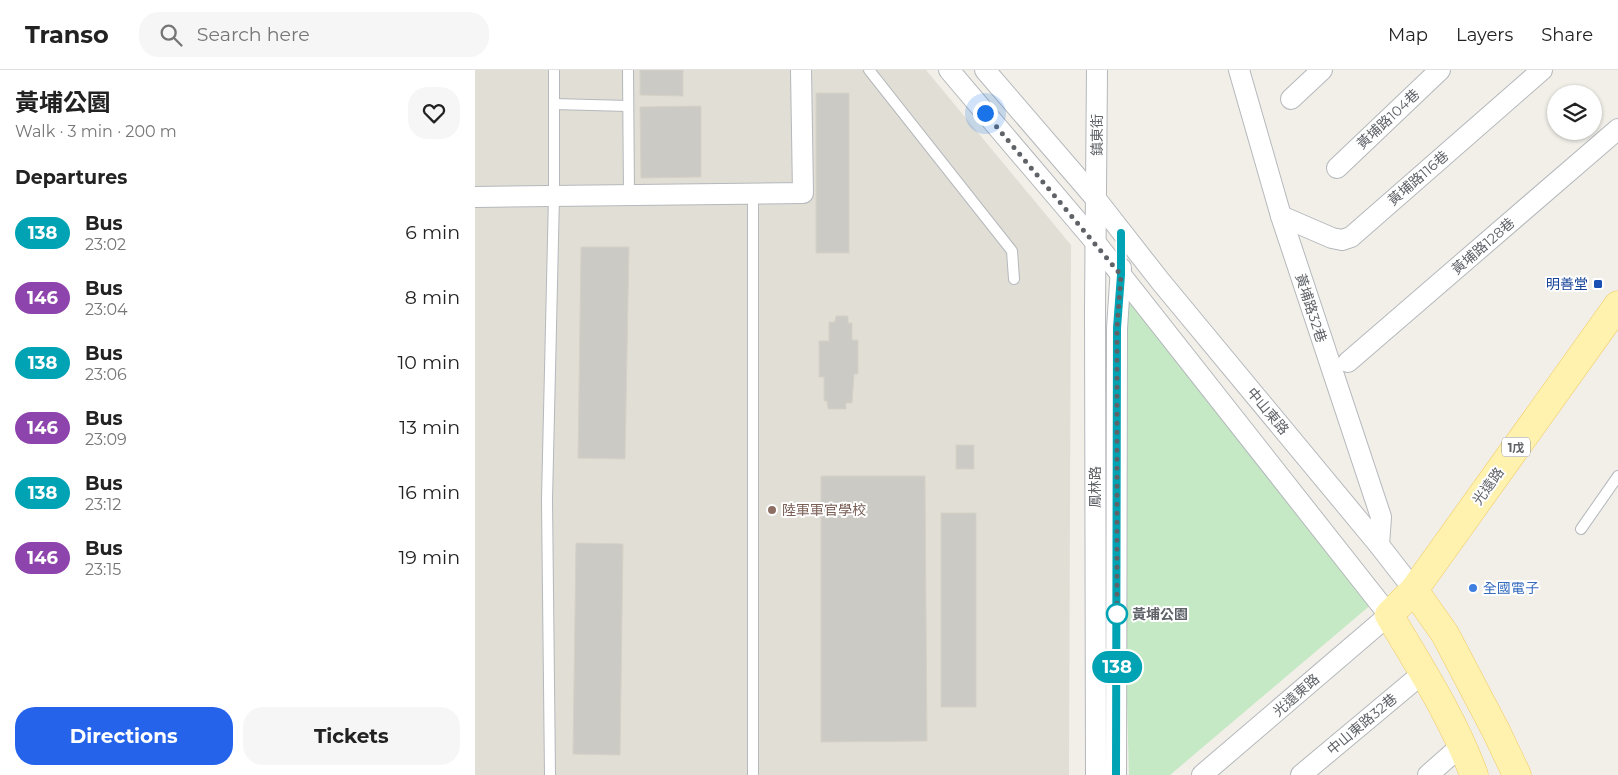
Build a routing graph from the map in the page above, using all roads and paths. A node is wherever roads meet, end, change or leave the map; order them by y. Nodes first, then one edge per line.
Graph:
1 (554, 70) edge
2 (628, 70) edge
3 (801, 70) edge
4 (869, 70) edge
5 (949, 70) edge
6 (985, 70) edge
7 (1097, 70) edge
8 (1239, 70) edge
9 (1322, 70) edge
10 (1440, 70) edge
11 (1542, 70) edge
12 (1291, 99) dead end
13 (554, 104) junction
14 (628, 106) junction
15 (1618, 129) edge
16 (1337, 168) dead end
17 (753, 194) junction
18 (629, 195) junction
19 (554, 196) junction
20 (475, 197) edge
21 (1095, 199) junction
22 (1281, 216) junction
23 (1121, 233) junction
24 (1096, 243) junction
25 (1121, 275) junction
26 (1014, 279) dead end
27 (1618, 305) edge
28 (1347, 362) dead end
29 (1618, 476) edge
30 (1581, 529) dead end
31 (1379, 545) junction
32 (1414, 590) junction
33 (1389, 615) junction
34 (1423, 673) junction
35 (1461, 745) junction
36 (550, 775) edge
37 (753, 775) edge
38 (1096, 775) edge
39 (1116, 775) edge
40 (1202, 775) edge
41 (1301, 775) edge
42 (1427, 775) edge
43 (1474, 775) edge
44 (1517, 775) edge

1 - 13 lane
2 - 14 lane
3 - 17 street
4 - 26 lane
5 - 24 street
6 - 21 street, 中山東路
7 - 21 street, 鎮東街
8 - 22 street, 黃埔路32巷
9 - 12 street
10 - 16 street, 黃埔路104巷
11 - 22 street, 黃埔路116巷
13 - 14 lane
13 - 19 lane
14 - 18 lane
15 - 28 street, 黃埔路128巷
17 - 18 street
17 - 37 lane
18 - 19 street
19 - 20 street
19 - 36 lane
21 - 23 street, 中山東路
21 - 24 street, 鳳林路
22 - 31 street, 黃埔路32巷
23 - 25 street, 鳳林路
23 - 31 street, 中山東路
24 - 25 street
24 - 38 street, 鳳林路
25 - 33 street
25 - 39 street, 鳳林路
27 - 32 main road, 光遠路 / 1戊
29 - 30 lane
31 - 32 street, 中山東路
32 - 33 main road, 光遠路 / 1戊
32 - 44 main road, 中山東路
33 - 34 main road
33 - 40 street, 光遠東路
34 - 35 main road
34 - 41 street, 中山東路32巷
35 - 42 street
35 - 43 main road

